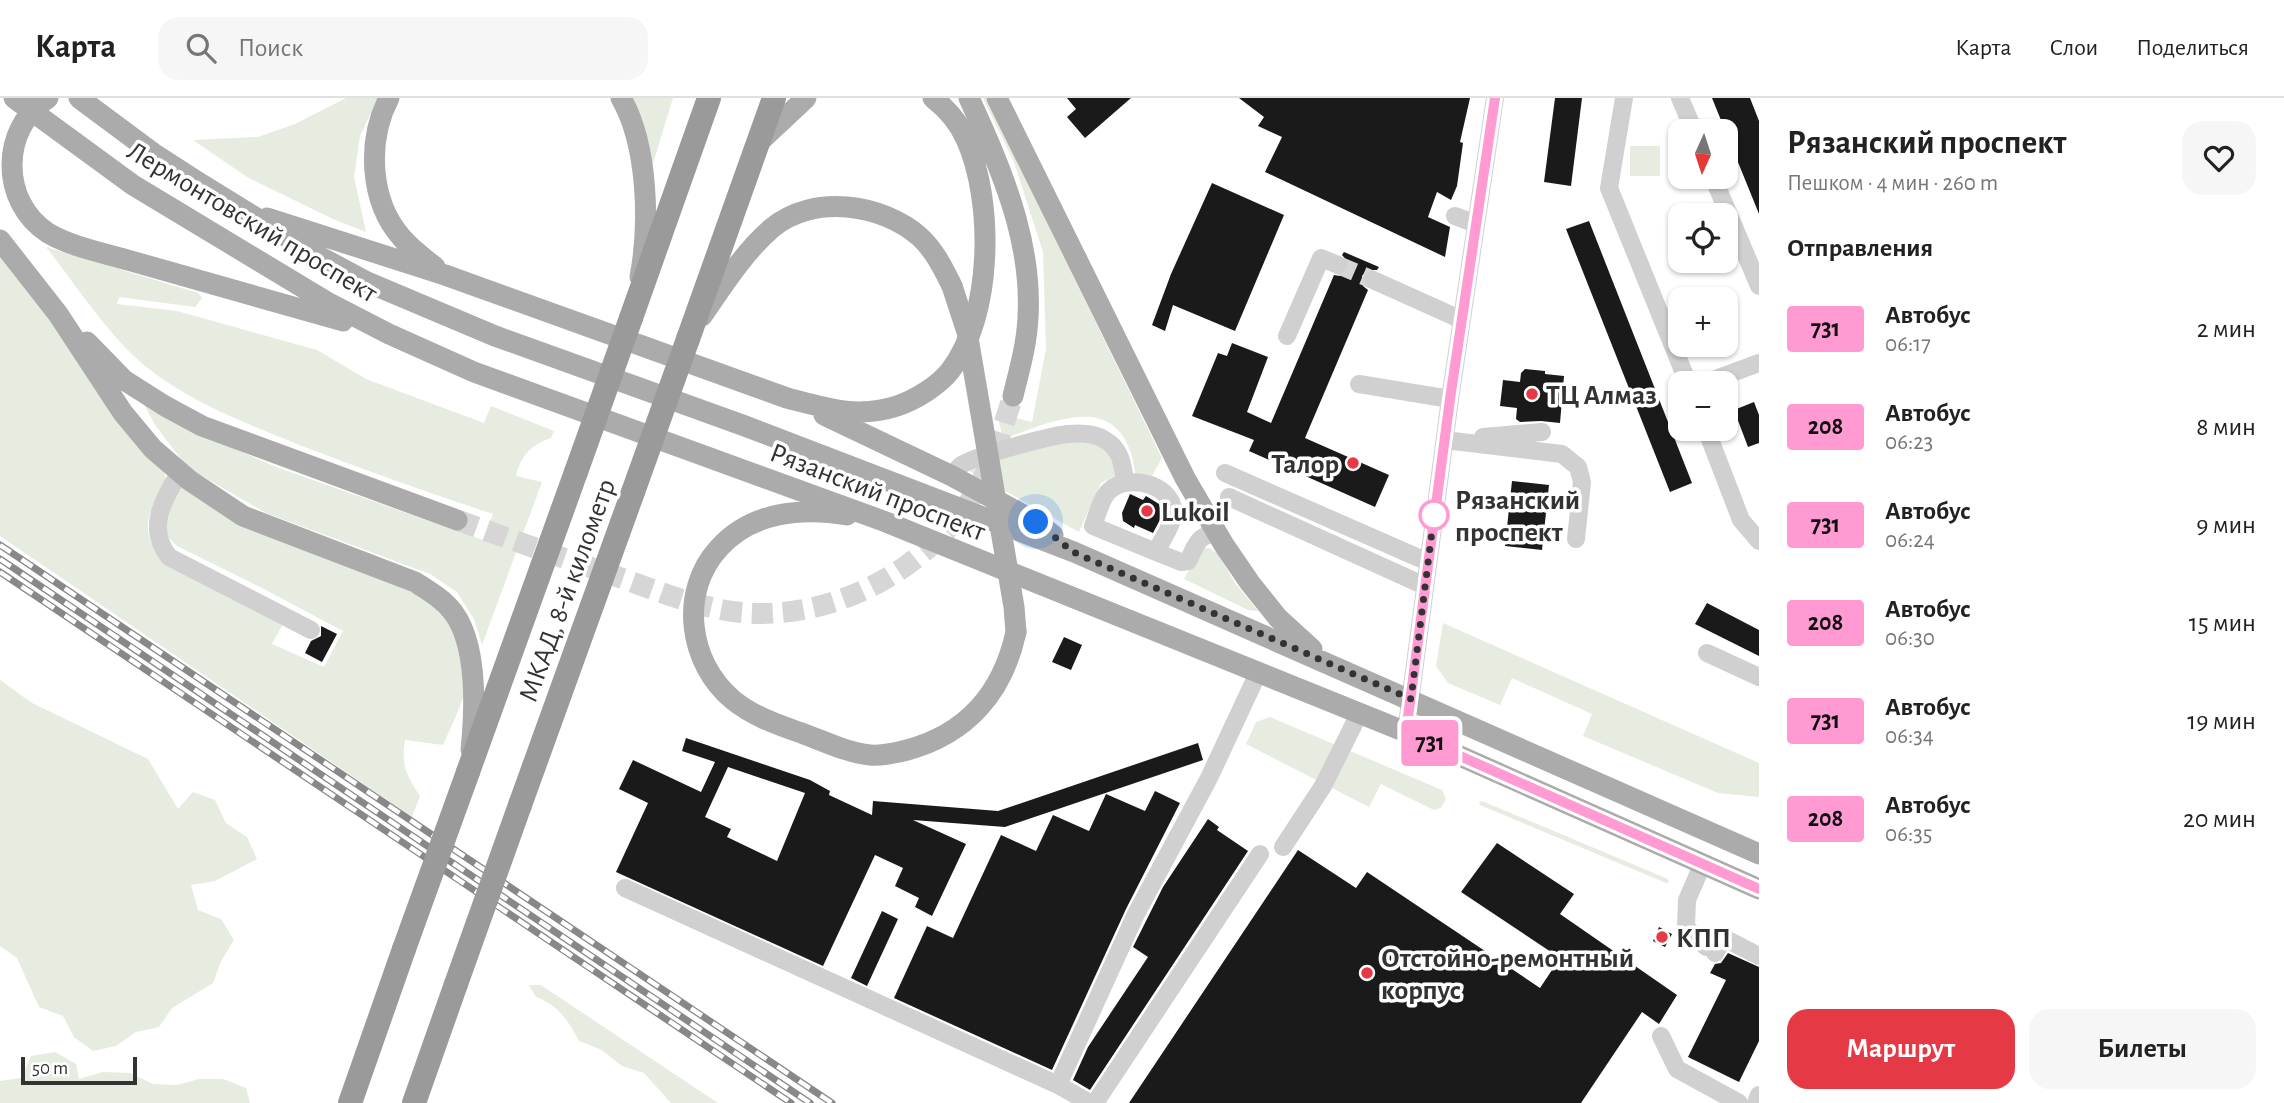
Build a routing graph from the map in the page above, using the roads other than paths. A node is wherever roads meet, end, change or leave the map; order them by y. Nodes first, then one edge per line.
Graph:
1 (14, 98) edge
2 (48, 98) edge
3 (79, 98) edge
4 (389, 98) edge
5 (621, 98) edge
6 (702, 98) edge
7 (709, 98) edge
8 (774, 98) edge
9 (806, 98) edge
10 (933, 98) edge
11 (969, 98) edge
12 (998, 98) edge
13 (1495, 98) edge
14 (1624, 98) edge
15 (1680, 98) edge
16 (1689, 119) edge
17 (757, 143) junction
18 (679, 182) junction
19 (1718, 189) edge
20 (245, 212) junction
21 (1455, 216) dead end
22 (1476, 224) junction
23 (0, 240) edge
24 (1338, 265) tunnel mouth
25 (445, 275) junction
26 (1373, 280) tunnel mouth
27 (1759, 286) edge
28 (58, 314) junction
29 (631, 318) junction
30 (1462, 320) junction
31 (389, 334) junction
32 (495, 336) joint
33 (1287, 336) dead end
34 (688, 339) junction
35 (1759, 363) edge
36 (1683, 371) edge
37 (1737, 371) edge
38 (474, 372) joint
39 (1359, 384) dead end
40 (1013, 397) tunnel mouth
41 (787, 398) junction
42 (1450, 399) junction
43 (1542, 432) dead end
44 (1445, 440) junction
45 (1711, 441) edge
46 (180, 472) junction
47 (1225, 473) dead end
48 (952, 476) junction
49 (1185, 478) junction
50 (1125, 482) junction
51 (1161, 489) junction
52 (1229, 497) dead end
53 (457, 520) tunnel mouth
54 (886, 522) junction
55 (1217, 534) junction
56 (1576, 539) dead end
57 (1759, 541) edge
58 (1073, 552) junction
59 (1156, 552) junction
60 (1428, 562) junction
61 (1424, 586) junction
62 (311, 630) dead end
63 (1707, 653) dead end
64 (1327, 662) junction
65 (1258, 673) junction
66 (1759, 677) edge
67 (1411, 699) junction
68 (1359, 714) junction
69 (1406, 732) junction
70 (468, 772) junction
71 (1283, 847) dead end
72 (1260, 854) dead end
73 (1759, 854) edge
74 (1703, 863) junction
75 (625, 888) dead end
76 (1759, 889) edge
77 (1759, 956) edge
78 (1661, 1036) dead end
79 (360, 1074) junction
80 (1058, 1085) junction
81 (1759, 1095) edge
82 (344, 1103) edge
83 (350, 1103) edge
84 (414, 1103) edge
85 (1093, 1103) edge
86 (1739, 1103) edge
87 (1755, 1103) edge

1 - 31 main road, Лермонтовский проспект
2 - 31 main road, bridge
3 - 20 main road, Лермонтовский проспект
4 - 25 main road
5 - 29 main road
6 - 18 main road
7 - 18 highway, МКАД, 8-й километр
8 - 17 highway, МКАД, 8-й километр
9 - 17 main road
10 - 41 main road
11 - 40 main road
12 - 49 main road
13 - 22 street
14 - 36 street
15 - 16 street
17 - 34 highway, МКАД, 8-й километр
18 - 29 highway, МКАД, 8-й километр
19 - 27 street
20 - 25 main road
20 - 32 main road, Лермонтовский проспект
21 - 22 street
22 - 30 street
23 - 28 main road
24 - 33 street
25 - 41 main road
26 - 30 street
28 - 46 main road
28 - 53 main road
29 - 70 highway, МКАД, 8-й километр, bridge
30 - 42 street
31 - 38 main road, Лермонтовский проспект
32 - 58 main road, Рязанский проспект
34 - 54 main road, bridge
34 - 84 highway, МКАД, 8-й километр, bridge
35 - 37 street
38 - 54 main road, Рязанский проспект
39 - 42 street
41 - 48 main road
42 - 44 street
43 - 44 street
44 - 56 street
44 - 60 street
45 - 57 street
46 - 62 street
46 - 70 main road
47 - 60 street
48 - 50 street
48 - 58 main road
49 - 51 street
49 - 55 main road
50 - 51 street
50 - 59 street
51 - 59 street
52 - 61 street
54 - 65 main road, Рязанский проспект
55 - 59 street
55 - 64 main road
58 - 64 main road, Рязанский проспект
60 - 61 street
61 - 67 street
63 - 66 street
64 - 67 main road, Рязанский проспект
65 - 68 main road, Рязанский проспект
65 - 80 street
67 - 69 street
67 - 73 main road, Рязанский проспект
68 - 69 main road, Рязанский проспект
68 - 71 street
69 - 74 main road, Рязанский проспект
70 - 79 highway, МКАД, 8-й километр, bridge
72 - 85 street
74 - 76 main road, Рязанский проспект
74 - 77 street
75 - 80 street
78 - 86 street
79 - 82 highway
79 - 83 highway, МКАД, 8-й километр
80 - 85 street
81 - 87 street

